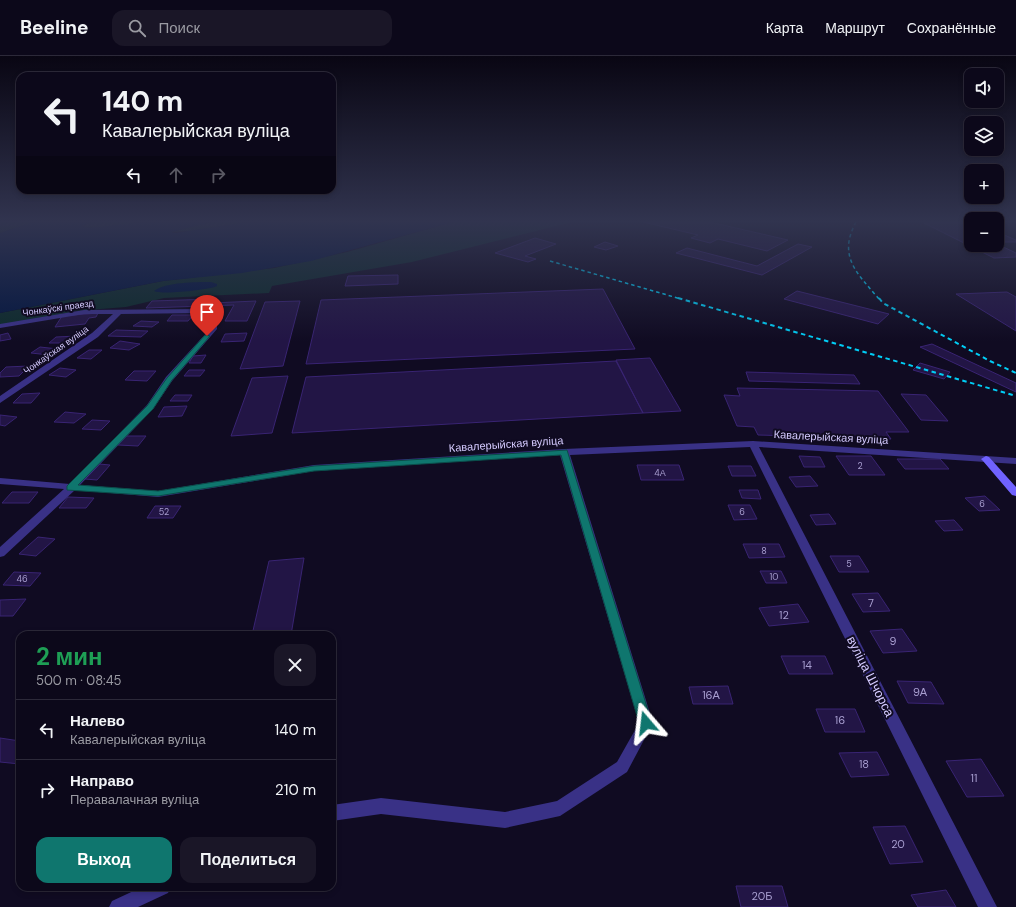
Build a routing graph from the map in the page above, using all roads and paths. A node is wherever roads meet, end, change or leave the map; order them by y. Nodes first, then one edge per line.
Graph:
1 (119, 312) junction
2 (0, 326) edge
3 (0, 400) edge
4 (753, 444) junction
5 (564, 452) junction
6 (986, 459) junction
7 (1016, 461) edge
8 (0, 481) edge
9 (71, 488) junction
10 (1016, 493) edge
11 (0, 553) edge
12 (336, 812) edge
13 (153, 891) edge
14 (118, 907) edge
15 (988, 907) edge

1 - 2 street, Чонкаўскі праезд
1 - 3 street, Чонкаўская вуліца
1 - 9 street, Чонкаўскі праезд
4 - 5 street, Кавалерыйская вуліца
4 - 6 street, Кавалерыйская вуліца
4 - 15 street, вуліца Шчорса
5 - 9 street, Кавалерыйская вуліца
5 - 12 street
6 - 7 street, Кавалерыйская вуліца
6 - 10 street
8 - 9 street, Кавалерыйская вуліца
9 - 11 street
13 - 14 street

